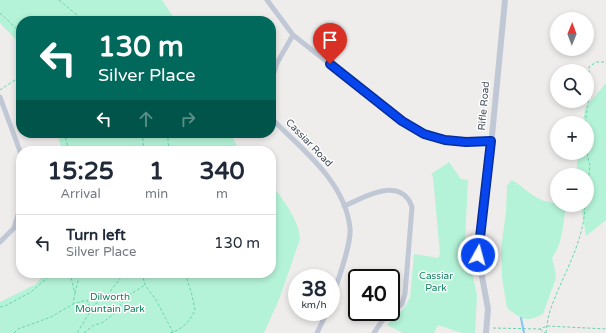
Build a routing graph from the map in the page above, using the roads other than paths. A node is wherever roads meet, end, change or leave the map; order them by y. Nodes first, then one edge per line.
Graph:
1 (266, 0) edge
2 (505, 0) edge
3 (293, 35) junction
4 (276, 67) edge
5 (0, 97) edge
6 (276, 122) edge
7 (491, 141) junction
8 (18, 146) edge
9 (344, 206) junction
10 (16, 221) edge
11 (0, 242) edge
12 (340, 272) edge
13 (323, 321) edge
14 (317, 333) edge
15 (374, 333) edge
16 (486, 333) edge

1 - 3 street
2 - 7 street, Rifle Road
3 - 4 street
3 - 7 street
5 - 8 street
6 - 9 street, Cassiar Road
7 - 16 street, Rifle Road
9 - 12 street, Cassiar Road
9 - 15 street
10 - 11 street
13 - 14 street

